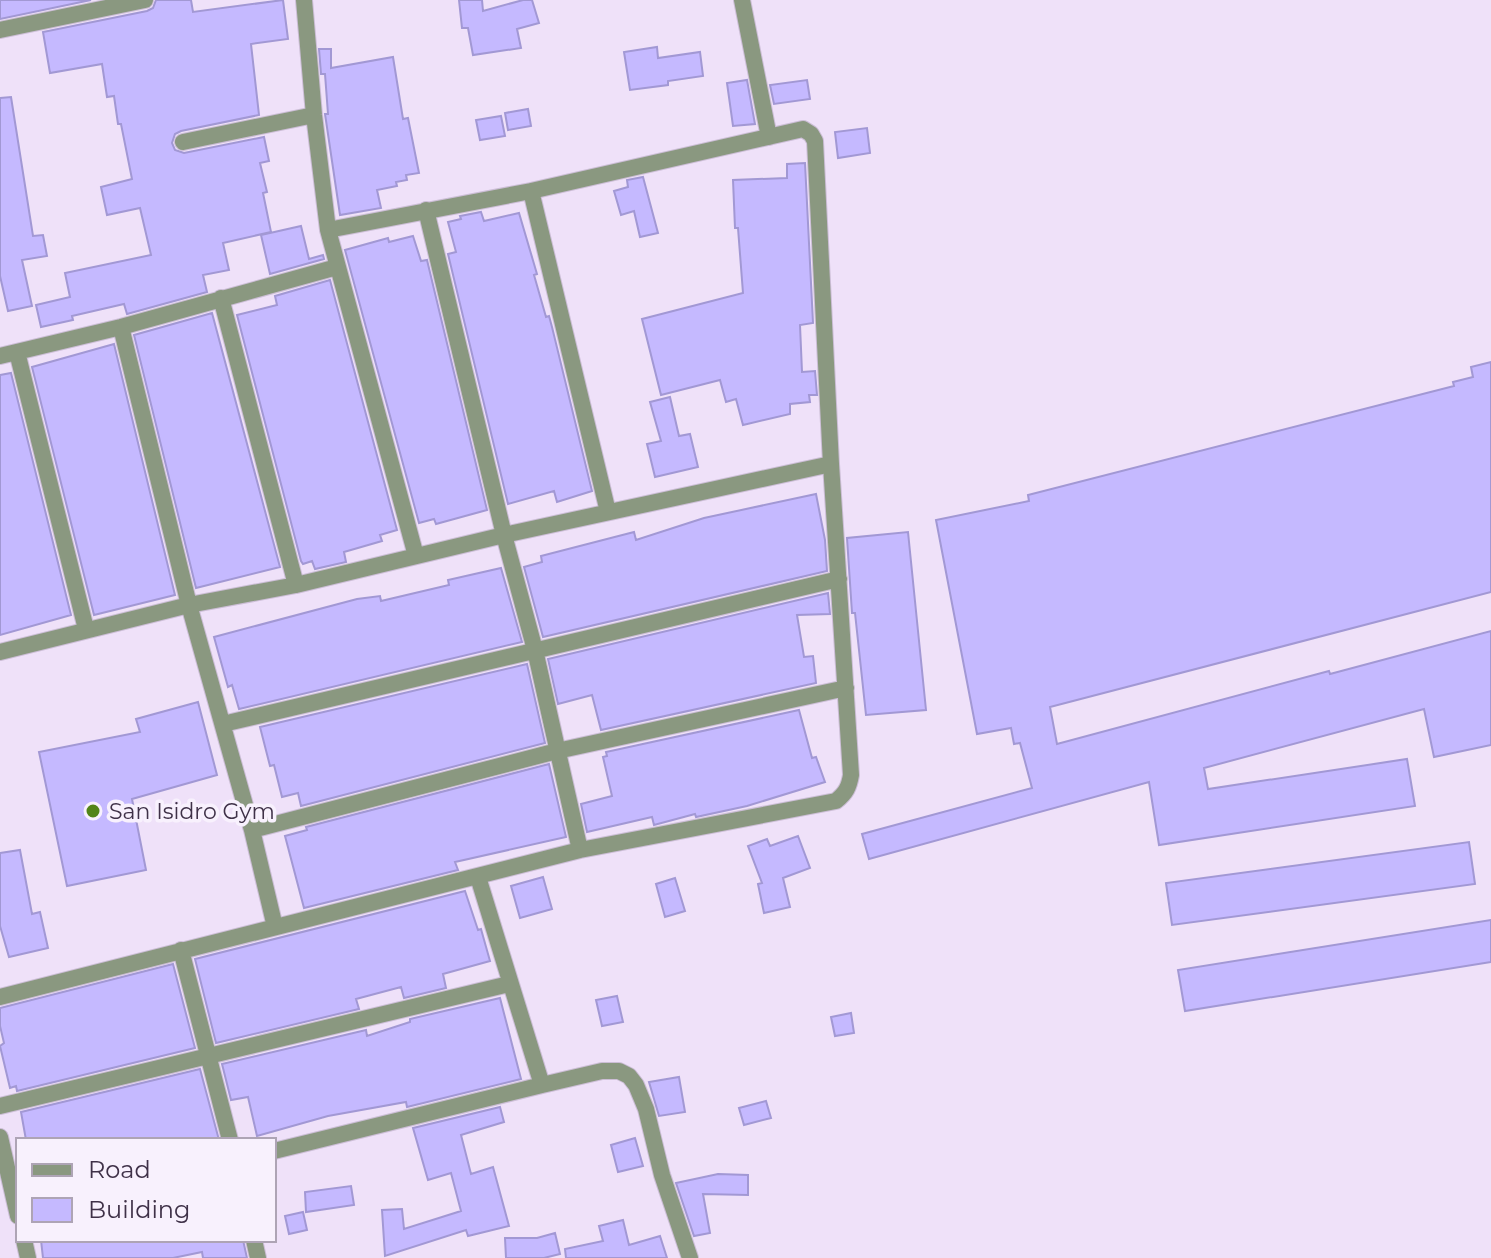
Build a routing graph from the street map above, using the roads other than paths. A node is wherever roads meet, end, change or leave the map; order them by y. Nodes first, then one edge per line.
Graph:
1 (145, 0) edge
2 (304, 0) edge
3 (742, 0) edge
4 (0, 30) edge
5 (314, 115) junction
6 (769, 137) junction
7 (183, 142) dead end
8 (531, 191) junction
9 (426, 210) junction
10 (328, 230) junction
11 (337, 267) junction
12 (221, 298) junction
13 (121, 327) junction
14 (8, 354) edge
15 (831, 464) junction
16 (608, 512) junction
17 (504, 535) junction
18 (416, 556) junction
19 (839, 579) junction
20 (296, 585) junction
21 (189, 605) junction
22 (86, 629) junction
23 (535, 650) junction
24 (0, 652) edge
25 (846, 688) junction
26 (223, 724) junction
27 (557, 751) junction
28 (252, 830) junction
29 (580, 850) junction
30 (478, 877) junction
31 (275, 927) junction
32 (181, 950) junction
33 (509, 984) junction
34 (0, 997) edge
35 (209, 1058) junction
36 (542, 1085) junction
37 (0, 1106) edge
38 (0, 1137) edge
39 (229, 1138) edge
40 (276, 1151) edge
41 (16, 1205) edge
42 (690, 1258) edge

1 - 4 street
2 - 5 street
3 - 6 street
5 - 7 street
5 - 10 street
6 - 8 street
6 - 15 street
8 - 9 street
8 - 16 street
9 - 10 street
9 - 17 street
10 - 11 street
11 - 12 street
11 - 18 street
12 - 13 street
12 - 20 street
13 - 14 street
13 - 21 street
14 - 22 street
15 - 16 street
15 - 19 street
16 - 17 street
17 - 18 street
17 - 23 street
18 - 20 street
19 - 23 street
19 - 25 street
20 - 21 street
21 - 22 street
21 - 26 street
22 - 24 street
23 - 26 street
23 - 27 street
25 - 27 street
25 - 29 street
26 - 28 street
27 - 28 street
27 - 29 street
28 - 31 street
29 - 30 street
30 - 31 street
30 - 33 street
31 - 32 street
32 - 34 street
32 - 35 street
33 - 35 street
33 - 36 street
35 - 37 street
35 - 39 street
36 - 40 street
36 - 42 street
38 - 41 street

